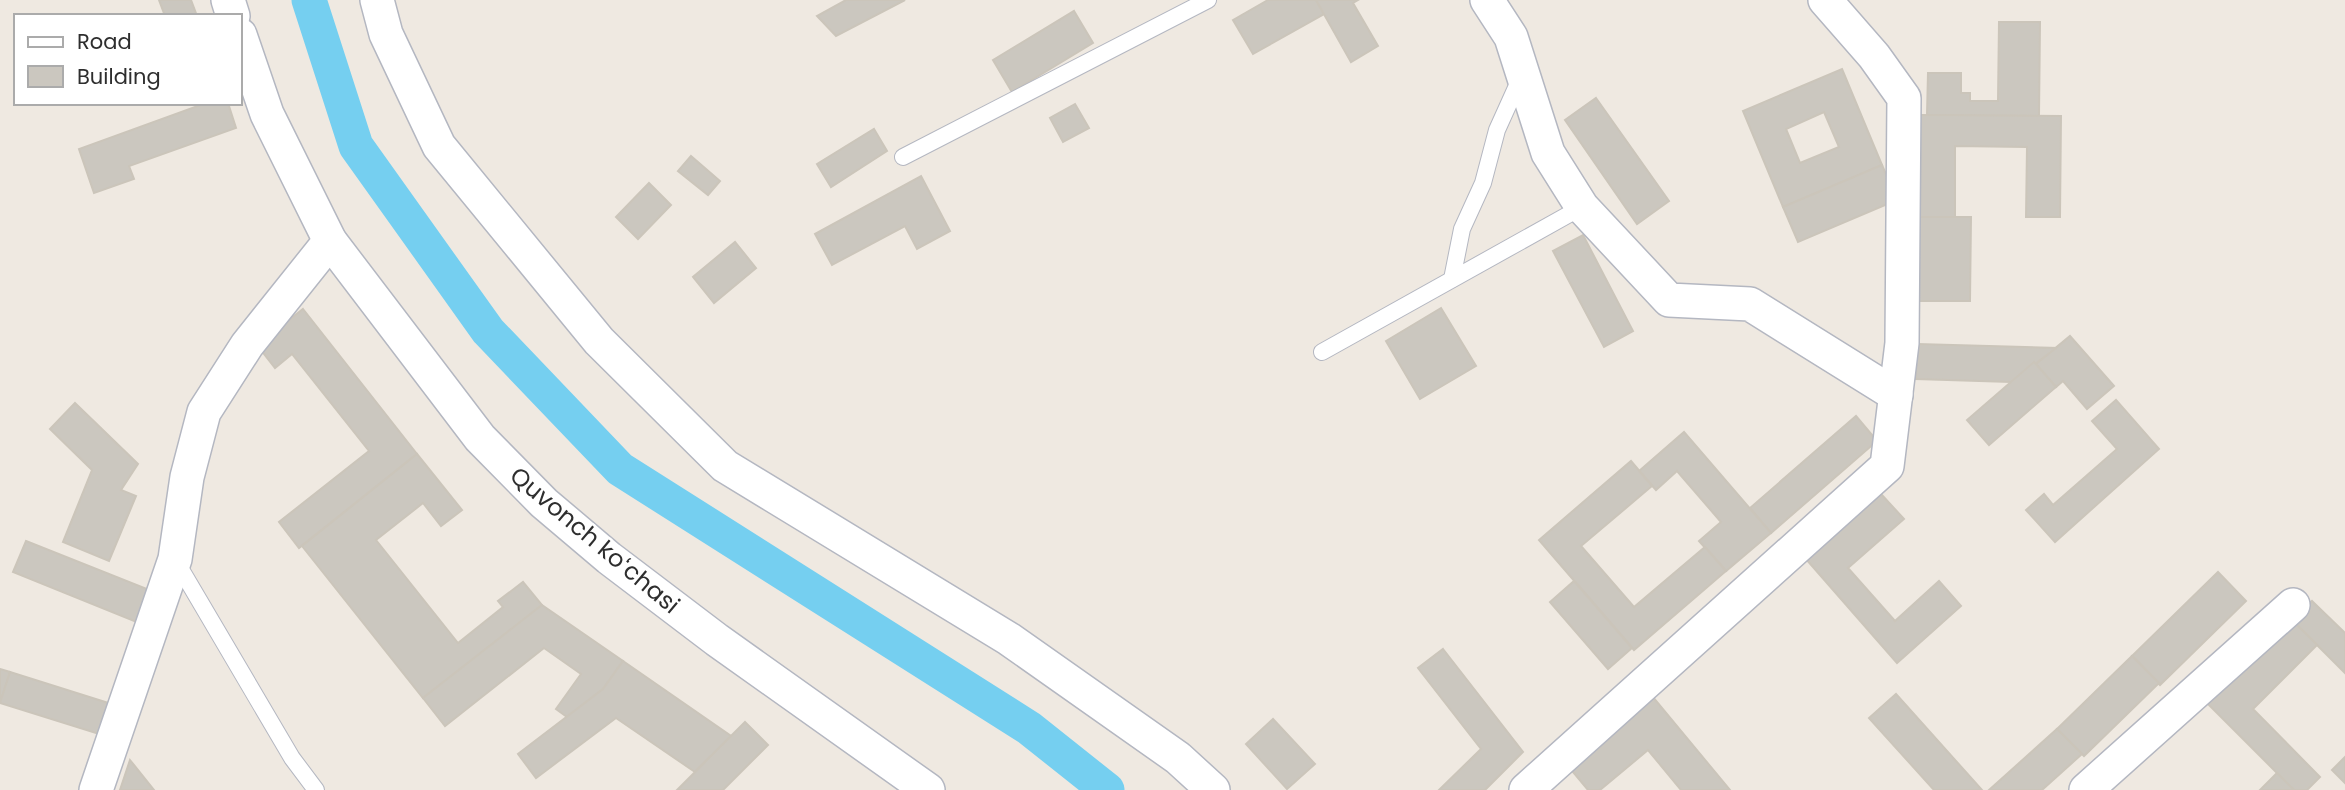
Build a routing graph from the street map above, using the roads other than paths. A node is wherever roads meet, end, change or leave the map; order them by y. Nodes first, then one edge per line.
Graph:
1 (377, 0) edge
2 (1208, 0) edge
3 (1487, 0) edge
4 (1825, 0) edge
5 (242, 40) edge
6 (1522, 74) junction
7 (903, 158) dead end
8 (1582, 207) junction
9 (330, 241) junction
10 (1452, 279) junction
11 (1322, 352) dead end
12 (1896, 395) junction
13 (175, 559) junction
14 (2293, 605) dead end
15 (96, 790) edge
16 (316, 790) edge
17 (928, 790) edge
18 (1213, 790) edge
19 (1525, 790) edge
20 (2087, 790) edge

1 - 18 street
2 - 7 lane
3 - 6 street
4 - 12 street
5 - 9 street, Quvonch koʻchasi
6 - 8 street
6 - 10 lane
8 - 10 lane
8 - 12 street
9 - 13 street
9 - 17 street, Quvonch koʻchasi
10 - 11 lane
12 - 19 street
13 - 15 street
13 - 16 lane
14 - 20 street

